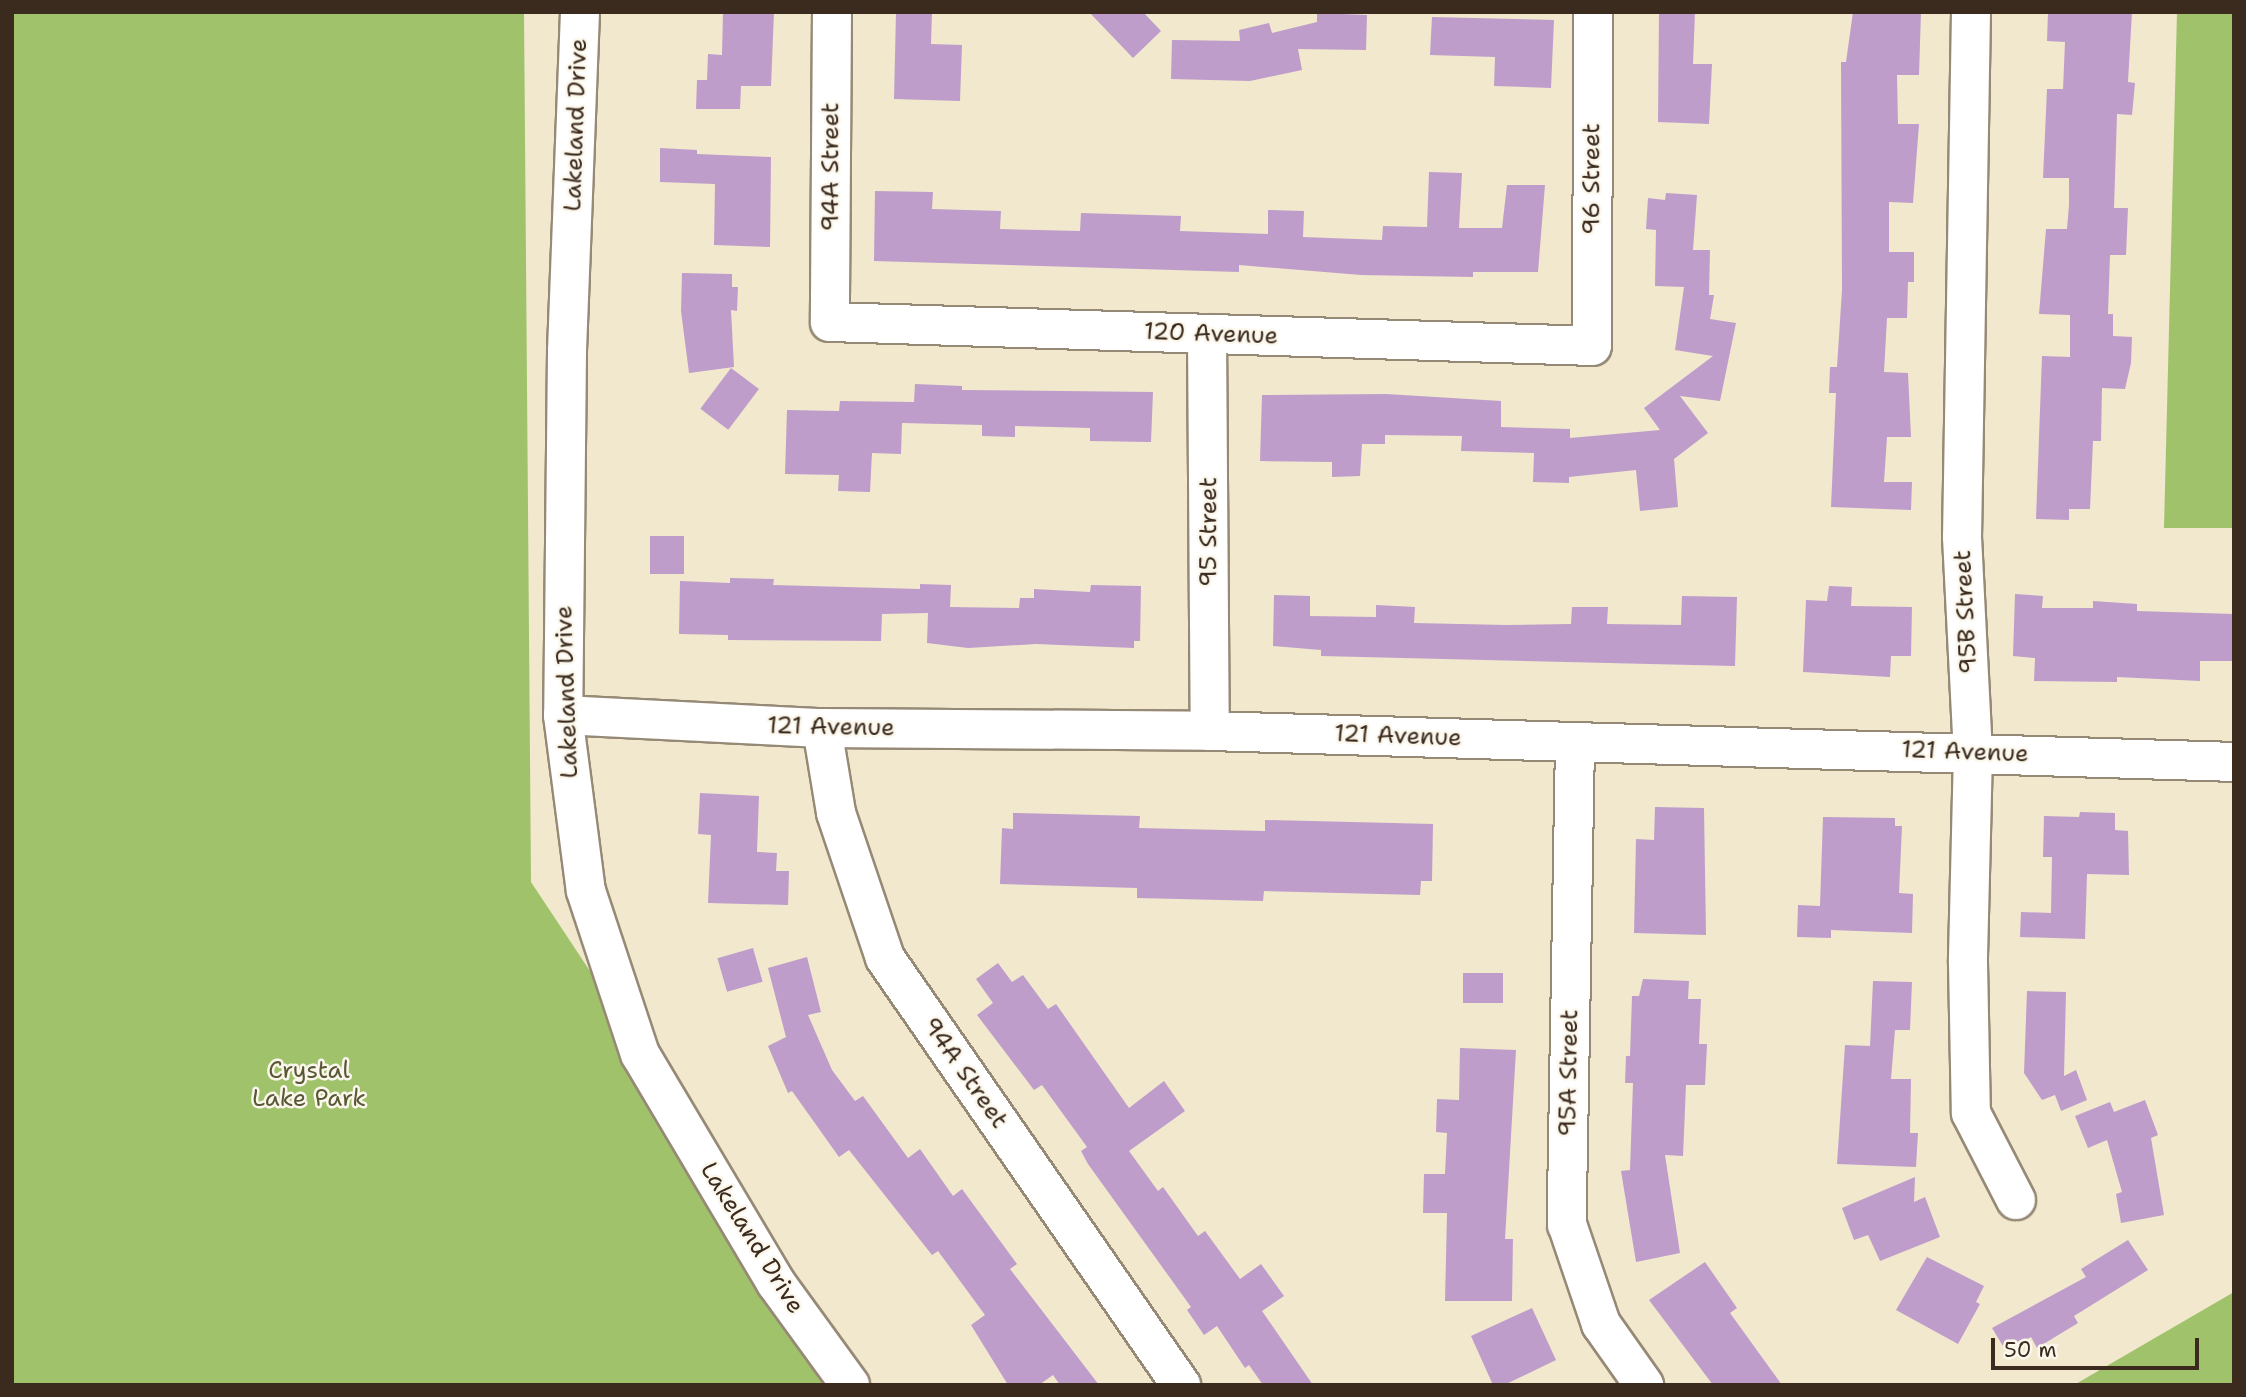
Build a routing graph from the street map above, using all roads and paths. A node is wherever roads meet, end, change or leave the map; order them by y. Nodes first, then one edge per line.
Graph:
1 (580, 12) edge
2 (832, 12) edge
3 (1593, 12) edge
4 (1971, 12) edge
5 (831, 322) joint
6 (1207, 334) junction
7 (1592, 346) joint
8 (563, 715) junction
9 (822, 728) junction
10 (1210, 730) junction
11 (1575, 742) junction
12 (1973, 752) junction
13 (2234, 762) edge
14 (2016, 1200) dead end
15 (850, 1385) edge
16 (1181, 1385) edge
17 (1644, 1385) edge

1 - 8 street, Lakeland Drive
2 - 5 street, 94A Street
3 - 7 street, 96 Street
4 - 12 street, 95B Street
5 - 6 street, 120 Avenue
6 - 7 street, 120 Avenue
6 - 10 street, 95 Street
8 - 9 street, 121 Avenue
8 - 15 street, Lakeland Drive
9 - 10 street, 121 Avenue
9 - 16 street, 94A Street
10 - 11 street, 121 Avenue
11 - 12 street, 121 Avenue
11 - 17 street, 95A Street
12 - 13 street, 121 Avenue
12 - 14 street, 95B Street

